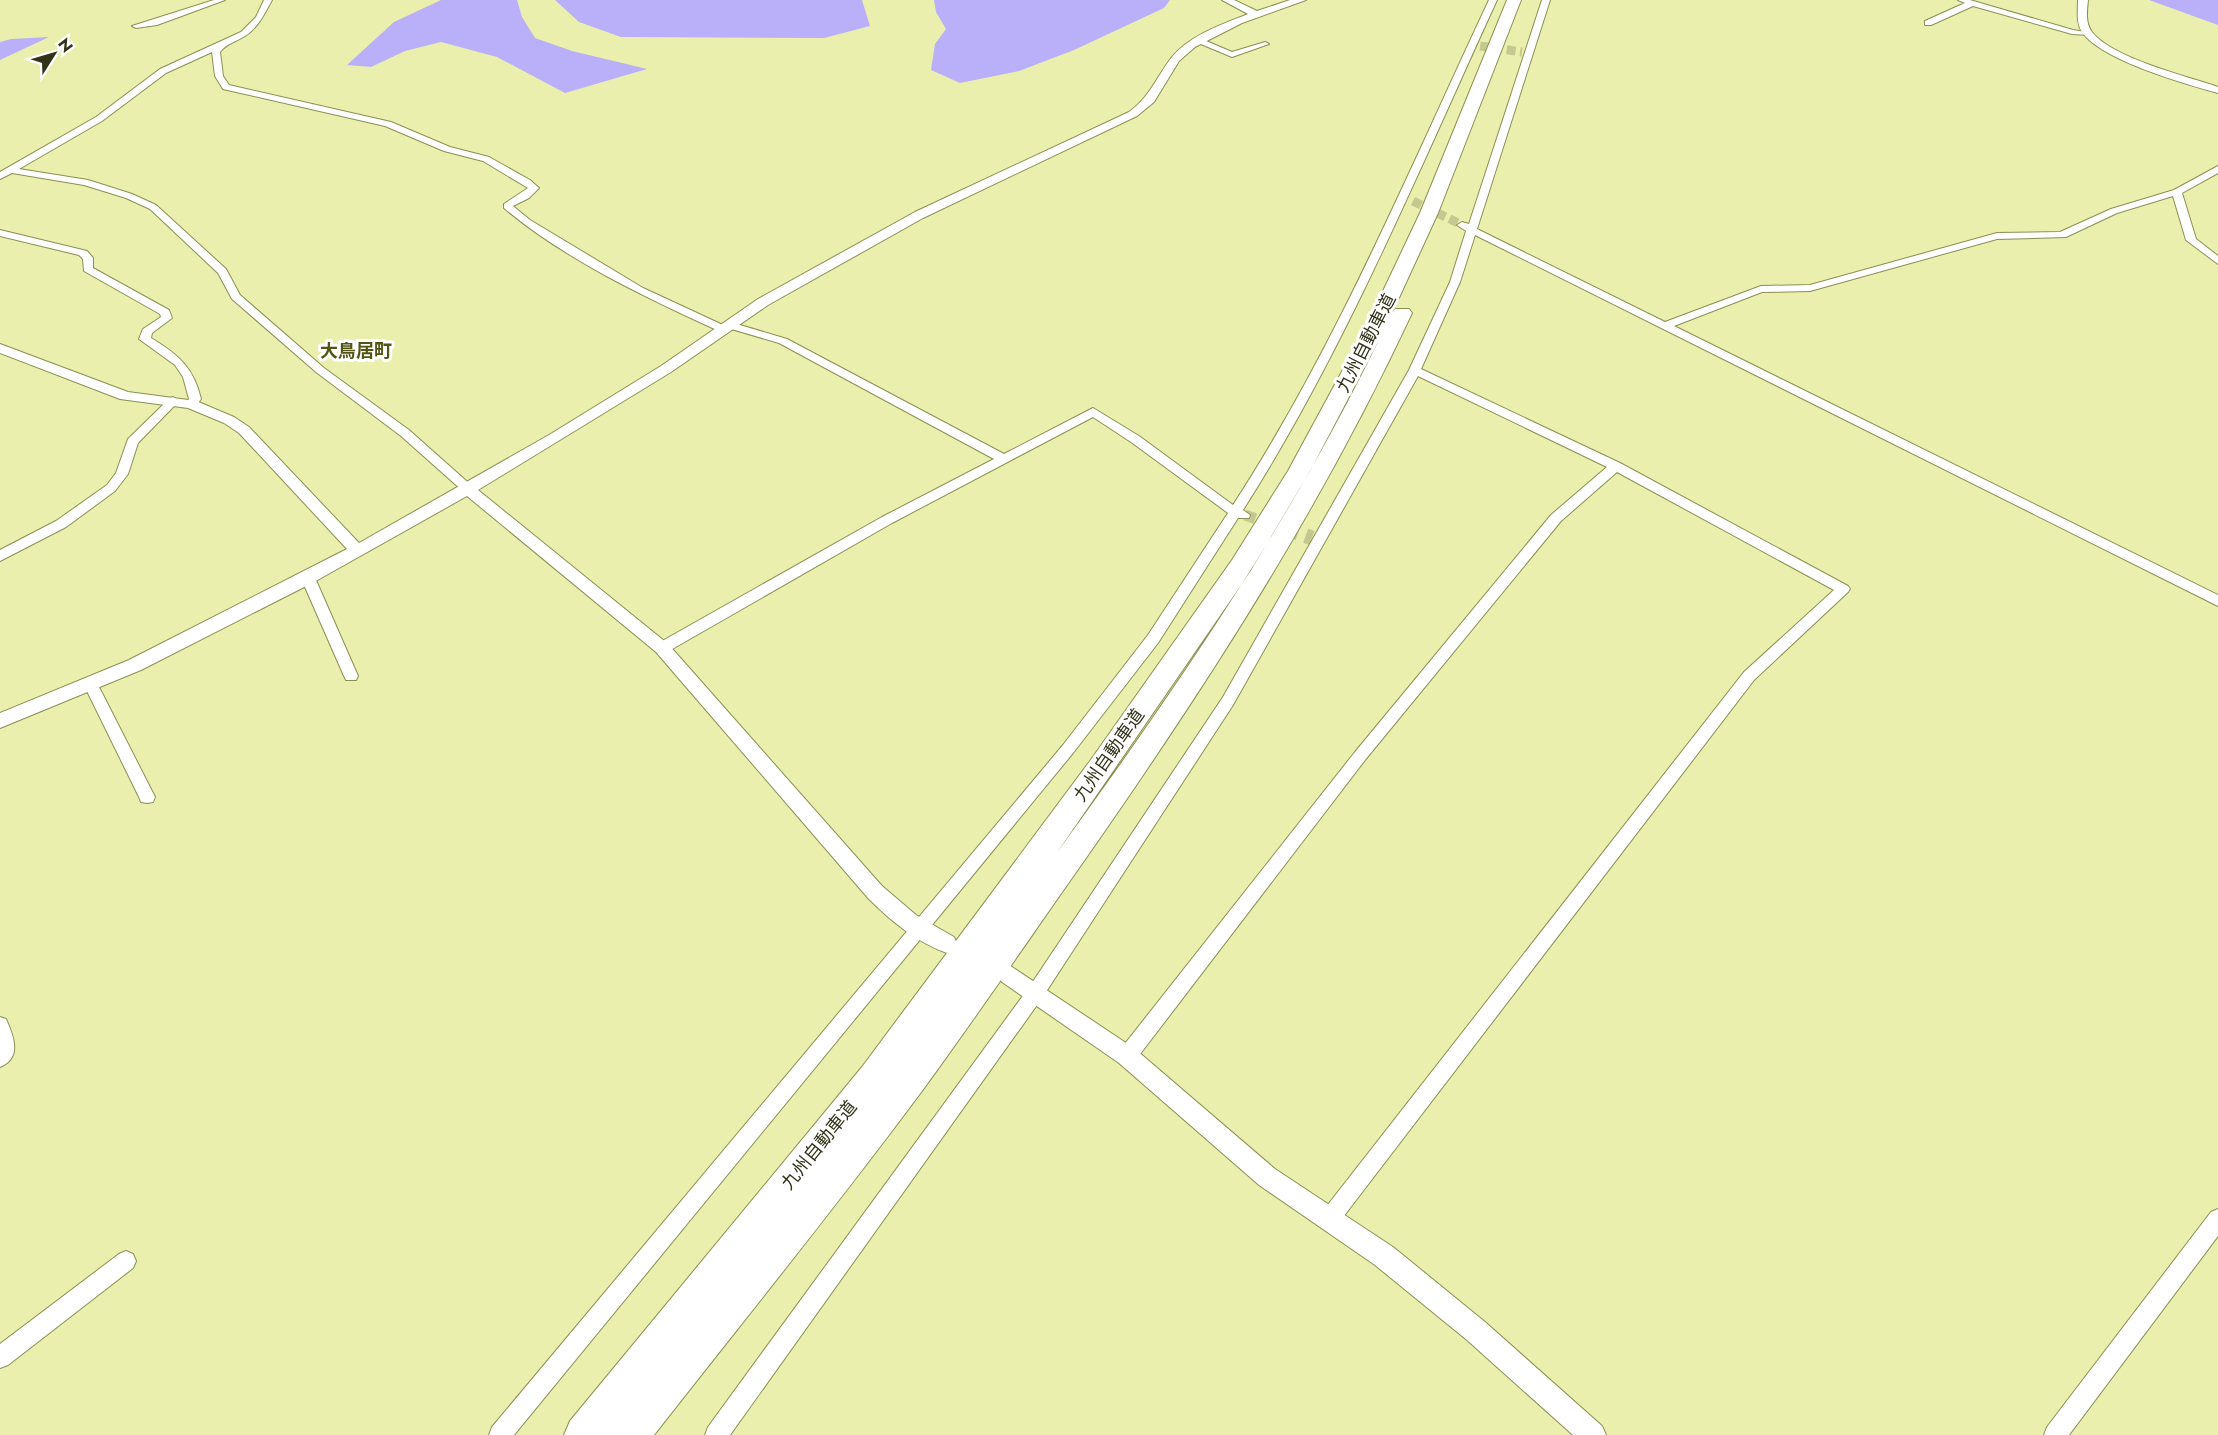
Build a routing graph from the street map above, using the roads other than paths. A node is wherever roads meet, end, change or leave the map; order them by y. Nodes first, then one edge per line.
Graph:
1 (221, 0) edge
2 (268, 0) edge
3 (1227, 0) edge
4 (1301, 0) edge
5 (1493, 0) edge
6 (1514, 0) edge
7 (1527, 0) edge
8 (1546, 0) edge
9 (1962, 0) edge
10 (2083, 0) edge
11 (1972, 3) junction
12 (1258, 15) junction
13 (1928, 23) dead end
14 (136, 26) dead end
15 (2088, 33) junction
16 (1199, 40) junction
17 (222, 44) junction
18 (1265, 44) dead end
19 (2218, 90) edge
20 (2218, 169) edge
21 (5, 173) edge
22 (2177, 192) junction
23 (1466, 227) junction
24 (0, 233) edge
25 (2218, 261) edge
26 (1664, 326) junction
27 (727, 327) junction
28 (0, 348) edge
29 (1415, 370) junction
30 (173, 401) junction
31 (191, 404) junction
32 (1002, 458) junction
33 (1616, 466) junction
34 (468, 489) junction
35 (1240, 514) junction
36 (358, 551) junction
37 (0, 556) edge
38 (308, 578) junction
39 (2218, 601) edge
40 (662, 648) junction
41 (351, 676) dead end
42 (91, 685) junction
43 (0, 721) edge
44 (147, 798) dead end
45 (918, 930) junction
46 (947, 944) dead end
47 (1009, 975) dead end
48 (1036, 992) junction
49 (0, 1025) edge
50 (1127, 1056) junction
51 (0, 1058) edge
52 (1329, 1218) junction
53 (2218, 1219) edge
54 (126, 1261) dead end
55 (0, 1357) edge
56 (500, 1435) edge
57 (584, 1435) edge
58 (629, 1435) edge
59 (717, 1435) edge
60 (1593, 1435) edge
61 (2055, 1435) edge

1 - 14 street
2 - 17 street
3 - 12 street
4 - 12 street
5 - 35 street
6 - 57 highway, 九州自動車道
7 - 58 highway, 九州自動車道
8 - 23 street
9 - 11 street
10 - 15 street
11 - 13 street
11 - 15 street
12 - 16 street
15 - 19 street
16 - 18 street
16 - 27 street
17 - 21 street
17 - 27 street
20 - 22 street
21 - 34 street
22 - 25 street
22 - 26 street
23 - 26 street
23 - 29 street
24 - 31 street
26 - 39 street
27 - 32 street
27 - 34 street
28 - 30 street
29 - 33 street
29 - 48 street
30 - 31 street
30 - 37 street
31 - 36 street
32 - 35 street
32 - 40 street
33 - 50 street
33 - 52 street
34 - 36 street
34 - 40 street
35 - 45 street
36 - 38 street
38 - 41 street
38 - 42 street
40 - 45 street
42 - 43 street
42 - 44 street
45 - 46 street
45 - 56 street
47 - 48 street
48 - 50 street
48 - 59 street
49 - 51 street
50 - 52 street
52 - 60 street
53 - 61 street
54 - 55 street

